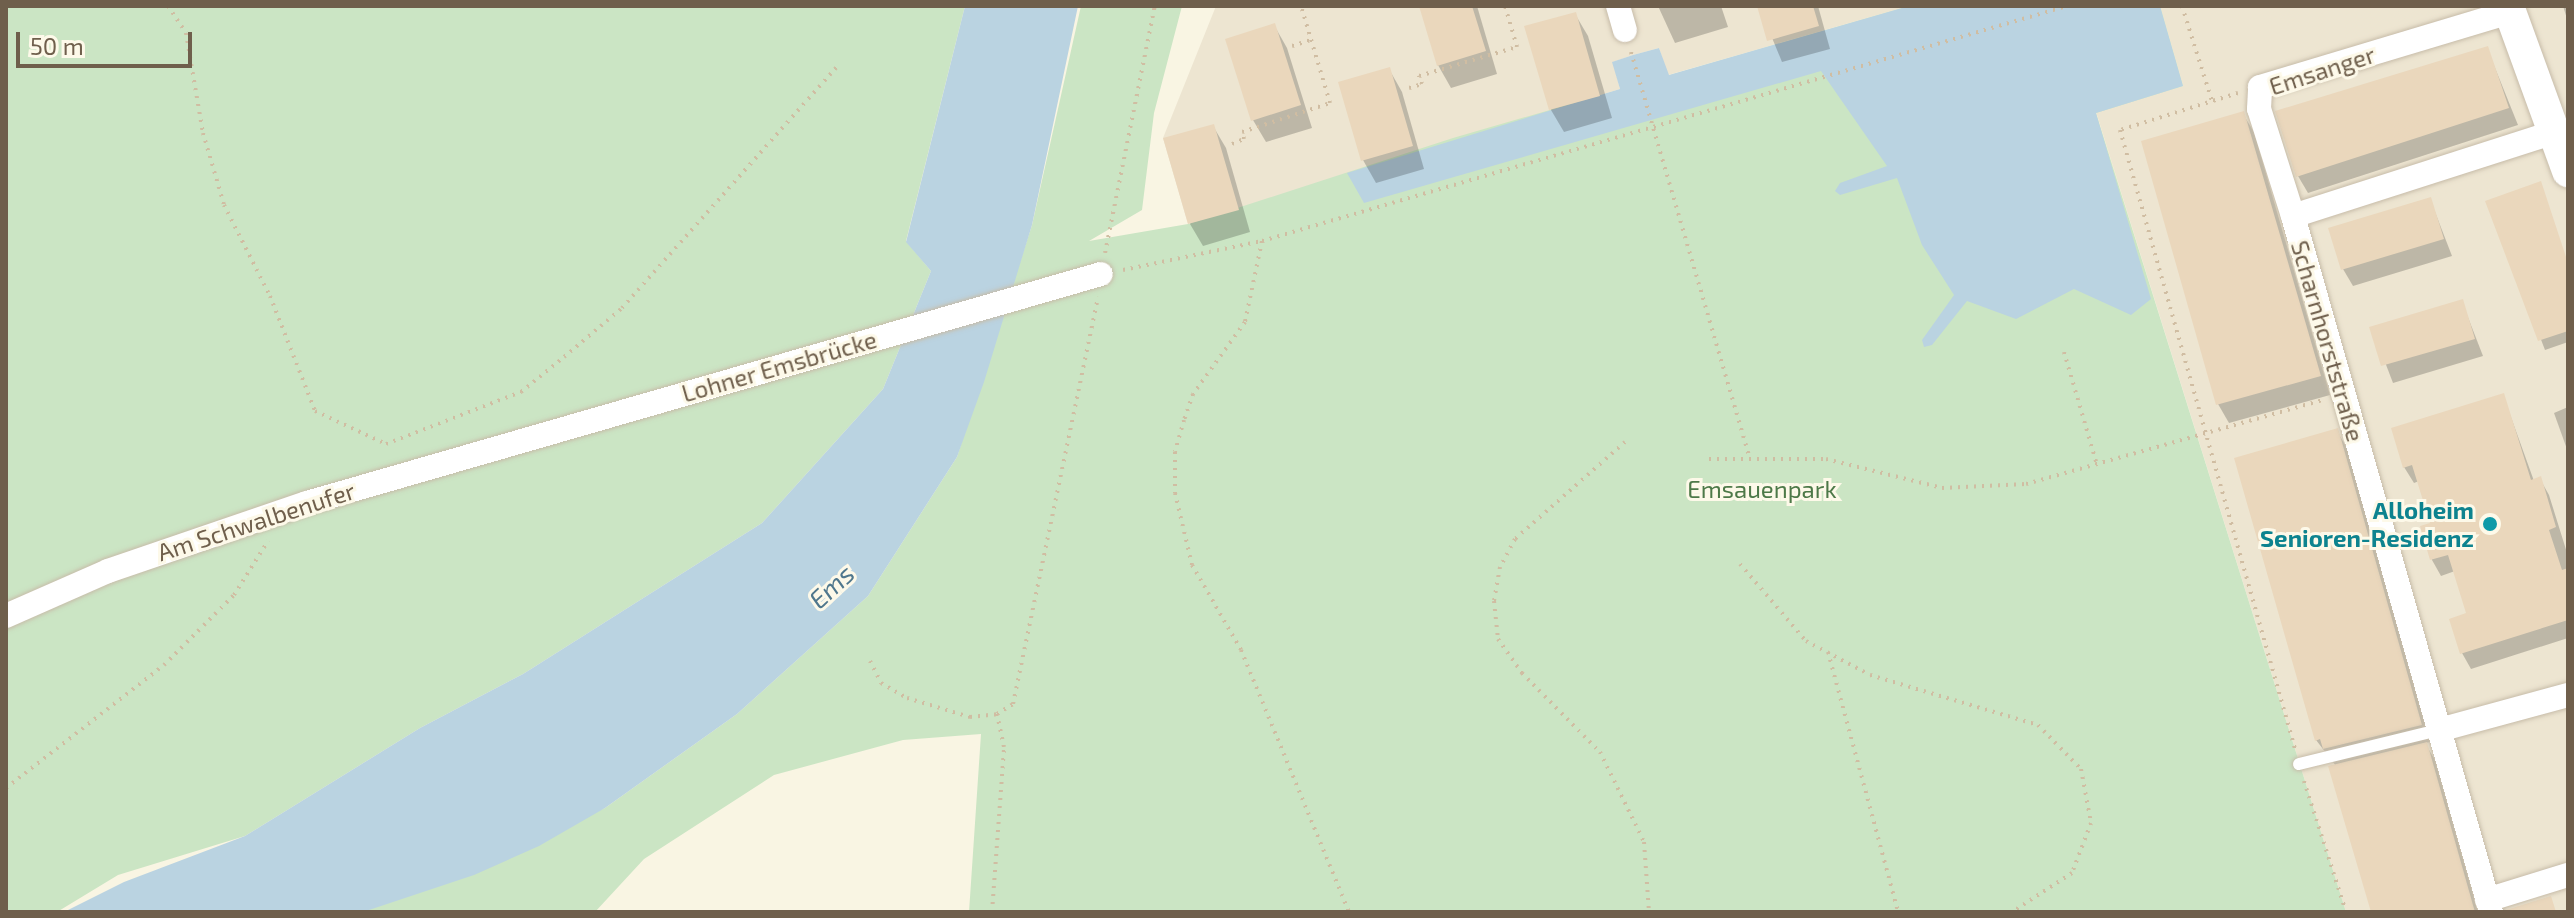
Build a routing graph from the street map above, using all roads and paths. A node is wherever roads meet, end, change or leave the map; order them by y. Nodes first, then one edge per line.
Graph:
1 (168, 6) edge
2 (1155, 6) edge
3 (1301, 6) edge
4 (1505, 6) edge
5 (1618, 6) edge
6 (2067, 6) edge
7 (2182, 6) edge
8 (2509, 9) edge
9 (1625, 30) dead end
10 (1311, 40) junction
11 (1292, 46) dead end
12 (1633, 55) dead end
13 (837, 67) dead end
14 (2260, 87) junction
15 (1409, 88) dead end
16 (2212, 101) junction
17 (1651, 123) junction
18 (2554, 132) junction
19 (1232, 144) dead end
20 (2568, 171) edge
21 (2293, 216) junction
22 (1262, 241) junction
23 (1100, 281) junction
24 (2064, 352) dead end
25 (2343, 394) junction
26 (2205, 436) junction
27 (1625, 442) dead end
28 (513, 443) joint
29 (1749, 456) junction
30 (1709, 459) dead end
31 (2097, 465) junction
32 (271, 535) dead end
33 (1740, 564) dead end
34 (6, 616) edge
35 (1828, 652) junction
36 (870, 661) dead end
37 (2568, 695) edge
38 (997, 714) junction
39 (2439, 730) junction
40 (2299, 764) junction
41 (6, 788) edge
42 (2568, 875) edge
43 (2489, 906) edge
44 (992, 912) edge
45 (1349, 912) edge
46 (1649, 912) edge
47 (1898, 912) edge
48 (2012, 912) edge
49 (2346, 912) edge

1 - 13 path
2 - 23 path
3 - 10 path
4 - 15 path
5 - 9 street
6 - 17 path
7 - 16 path
8 - 14 street, Emsanger
8 - 18 street
10 - 11 path
10 - 19 path
12 - 17 path
14 - 16 path
14 - 21 street, Emsanger
16 - 26 path
17 - 22 path
17 - 29 path
18 - 20 street
18 - 21 street, Scharnhorststraße
21 - 25 street, Scharnhorststraße
22 - 23 path
22 - 45 path
23 - 28 street, Lohner Emsbrücke
23 - 38 path
24 - 31 path
25 - 26 path
25 - 39 street, Scharnhorststraße
26 - 31 path
26 - 40 path
27 - 46 path
28 - 34 street, Am Schwalbenufer
29 - 30 path
29 - 31 path
32 - 41 path
33 - 35 path
35 - 47 path
35 - 48 path
36 - 38 path
37 - 39 street
38 - 44 path
39 - 40 lane
39 - 43 street, Scharnhorststraße
40 - 49 path
42 - 43 street, Scharnhorststraße

